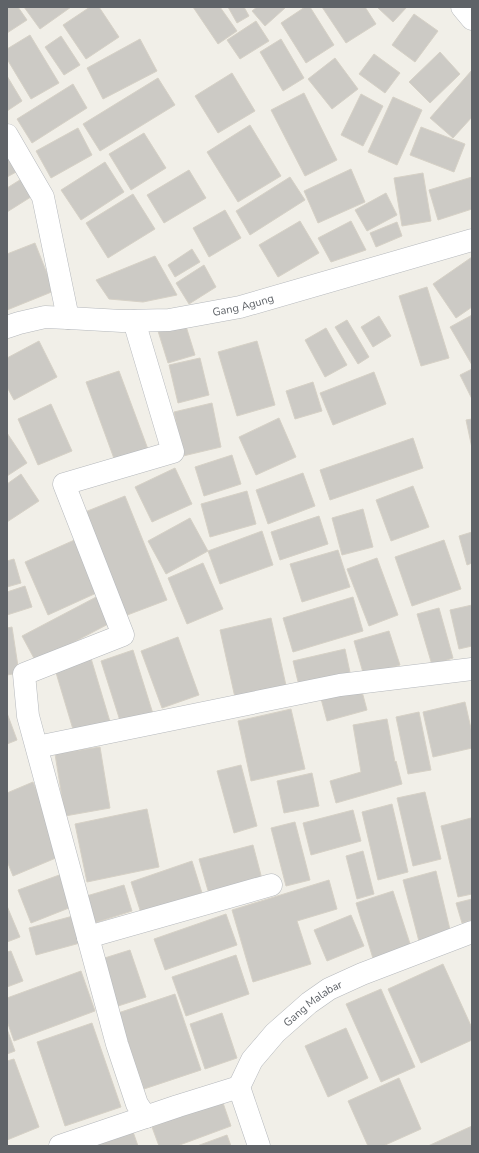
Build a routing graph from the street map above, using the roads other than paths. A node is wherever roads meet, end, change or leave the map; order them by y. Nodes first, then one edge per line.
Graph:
1 (462, 7) edge
2 (472, 19) edge
3 (7, 135) edge
4 (472, 240) edge
5 (68, 318) junction
6 (134, 320) junction
7 (7, 327) edge
8 (472, 669) edge
9 (37, 747) junction
10 (271, 886) dead end
11 (472, 932) edge
12 (88, 937) junction
13 (239, 1087) junction
14 (146, 1117) junction
15 (60, 1146) edge
16 (259, 1146) edge

1 - 2 street
3 - 5 street
4 - 6 street, Gang Agung
5 - 6 street, Gang Agung
5 - 7 street, Gang Agung
6 - 9 street
8 - 9 street
9 - 12 street
10 - 12 street
11 - 13 street, Gang Malabar
12 - 14 street
13 - 14 street
13 - 16 street
14 - 15 street

